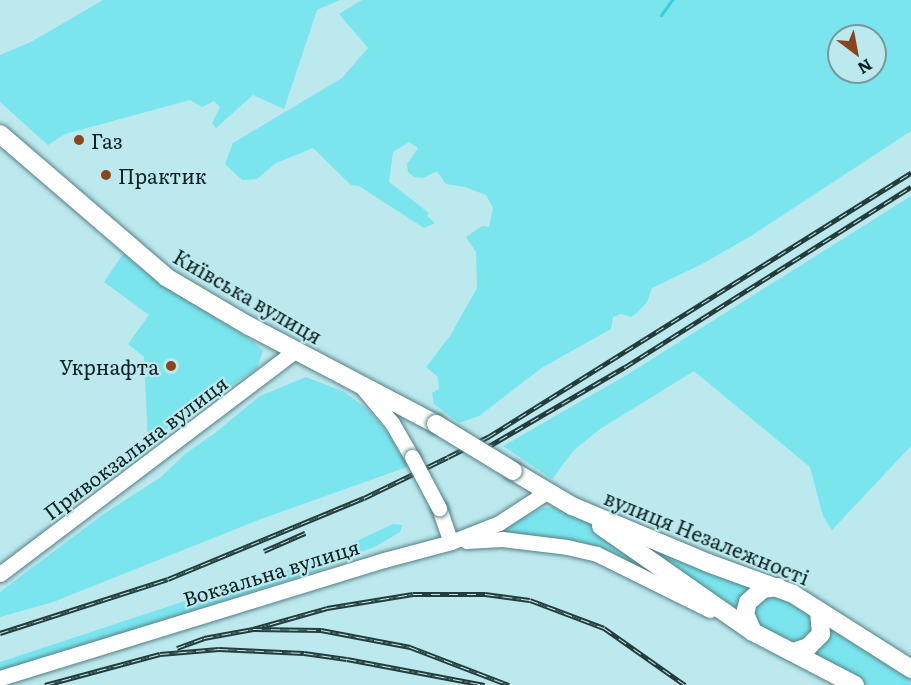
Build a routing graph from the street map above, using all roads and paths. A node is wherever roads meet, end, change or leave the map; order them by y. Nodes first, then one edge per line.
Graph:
1 (0, 134) edge
2 (295, 351) junction
3 (358, 382) junction
4 (513, 471) joint
5 (548, 492) junction
6 (572, 506) junction
7 (451, 542) junction
8 (0, 574) edge
9 (778, 587) junction
10 (819, 612) junction
11 (753, 632) junction
12 (793, 651) junction
13 (911, 669) edge
14 (0, 678) edge
15 (855, 685) edge

1 - 2 main road, Київська вулиця
2 - 3 main road, Київська вулиця
2 - 8 street, Привокзальна вулиця
3 - 4 main road, Київська вулиця, bridge
3 - 7 street, bridge
4 - 5 main road, вулиця Незалежності
5 - 6 main road, вулиця Незалежності
5 - 7 street, Вокзальна вулиця
6 - 9 main road, вулиця Незалежності
6 - 11 main road
7 - 11 street
7 - 14 street, Вокзальна вулиця
9 - 10 main road, вулиця Незалежності
9 - 11 main road
10 - 12 main road
10 - 13 main road, вулиця Незалежності
11 - 12 main road
12 - 15 main road

